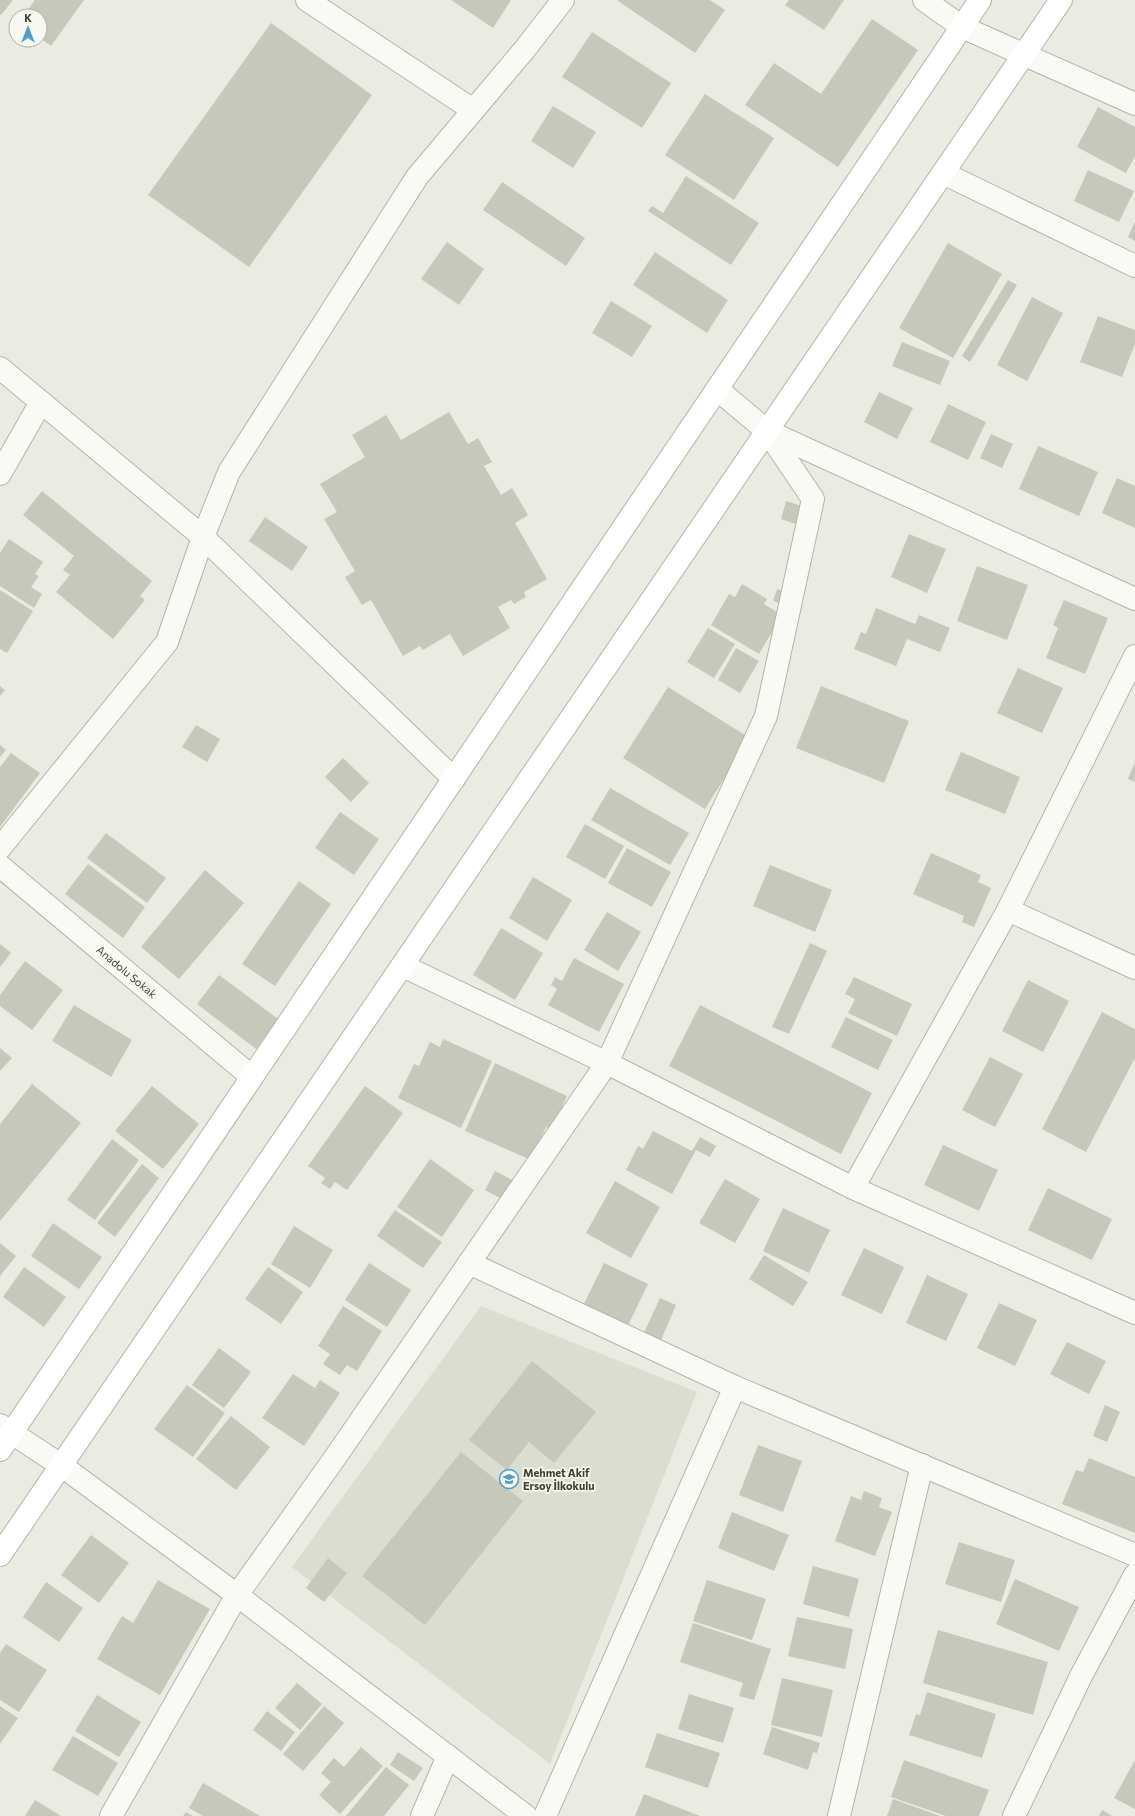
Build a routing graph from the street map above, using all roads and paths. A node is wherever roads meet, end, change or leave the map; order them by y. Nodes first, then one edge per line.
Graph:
1 (307, 0) edge
2 (563, 0) edge
3 (924, 0) edge
4 (980, 0) edge
5 (1061, 0) edge
6 (962, 26) junction
7 (1024, 54) junction
8 (1135, 104) edge
9 (473, 110) junction
10 (943, 173) junction
11 (1135, 266) edge
12 (0, 368) edge
13 (717, 389) junction
14 (41, 402) junction
15 (767, 431) junction
16 (0, 474) edge
17 (203, 537) junction
18 (1135, 598) edge
19 (1135, 656) edge
20 (454, 779) junction
21 (0, 848) edge
22 (0, 866) edge
23 (1008, 910) junction
24 (403, 966) junction
25 (1135, 968) edge
26 (607, 1064) junction
27 (252, 1077) junction
28 (853, 1188) junction
29 (469, 1264) junction
30 (1135, 1313) edge
31 (735, 1387) junction
32 (4, 1436) edge
33 (922, 1465) junction
34 (62, 1466) junction
35 (0, 1555) edge
36 (1135, 1555) edge
37 (1135, 1575) edge
38 (237, 1595) junction
39 (448, 1756) junction
40 (111, 1816) edge
41 (422, 1816) edge
42 (526, 1816) edge
43 (545, 1816) edge
44 (839, 1816) edge
45 (1014, 1816) edge

1 - 9 street
2 - 9 street
3 - 6 street
4 - 6 main road
5 - 7 main road
6 - 7 street
6 - 13 main road
7 - 8 street
7 - 10 main road
9 - 17 street
10 - 11 street
10 - 15 main road
12 - 14 street
13 - 15 street
13 - 20 main road
14 - 16 street
14 - 17 street
15 - 18 street
15 - 24 main road
15 - 26 street
17 - 20 street
17 - 21 street
19 - 23 street
20 - 27 main road
22 - 27 street, Anadolu Sokak
23 - 25 street
23 - 28 street
24 - 26 street
24 - 34 main road
26 - 28 street
26 - 29 street
27 - 32 main road
28 - 30 street
29 - 31 street
29 - 38 street
31 - 33 street
31 - 43 street
32 - 34 street
33 - 36 street
33 - 44 street
34 - 35 main road
34 - 38 street
37 - 45 street
38 - 39 street
38 - 40 street
39 - 41 street
39 - 42 street

